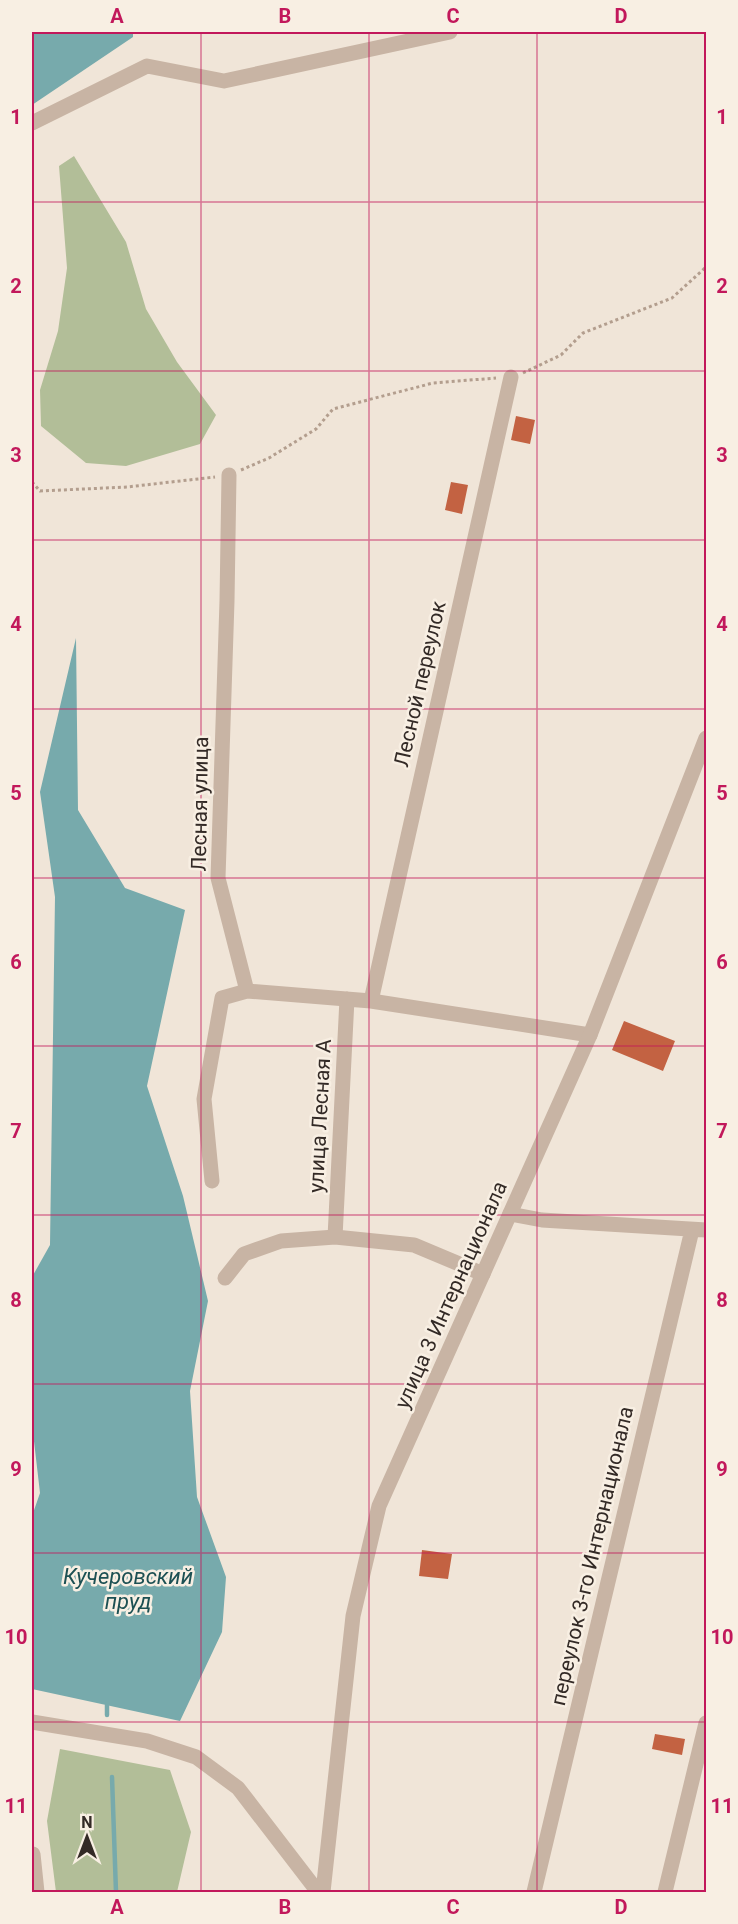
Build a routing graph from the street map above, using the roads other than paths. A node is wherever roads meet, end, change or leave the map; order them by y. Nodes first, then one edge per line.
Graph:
1 (450, 32) edge
2 (32, 123) edge
3 (511, 377) road end
4 (229, 476) road end
5 (706, 738) edge
6 (247, 991) junction
7 (347, 999) junction
8 (371, 1001) junction
9 (590, 1035) junction
10 (212, 1180) dead end
11 (510, 1214) junction
12 (699, 1230) edge
13 (334, 1236) junction
14 (483, 1274) junction
15 (225, 1278) dead end
16 (32, 1722) edge
17 (706, 1723) edge
18 (33, 1854) edge
19 (37, 1893) edge
20 (321, 1893) edge
21 (534, 1893) edge
22 (665, 1893) edge

1 - 2 street
3 - 8 street, Лесной переулок
4 - 6 street, Лесная улица
5 - 9 street, улица 3 Интернационала
6 - 7 street
6 - 10 street
7 - 8 street
7 - 13 street, улица Лесная А
8 - 9 street
9 - 11 street, улица 3 Интернационала
11 - 12 street
11 - 14 street, улица 3 Интернационала
12 - 21 street, переулок 3-го Интернационала
13 - 14 street
13 - 15 street
14 - 20 street, улица 3 Интернационала
16 - 20 street
17 - 22 street
18 - 19 street

